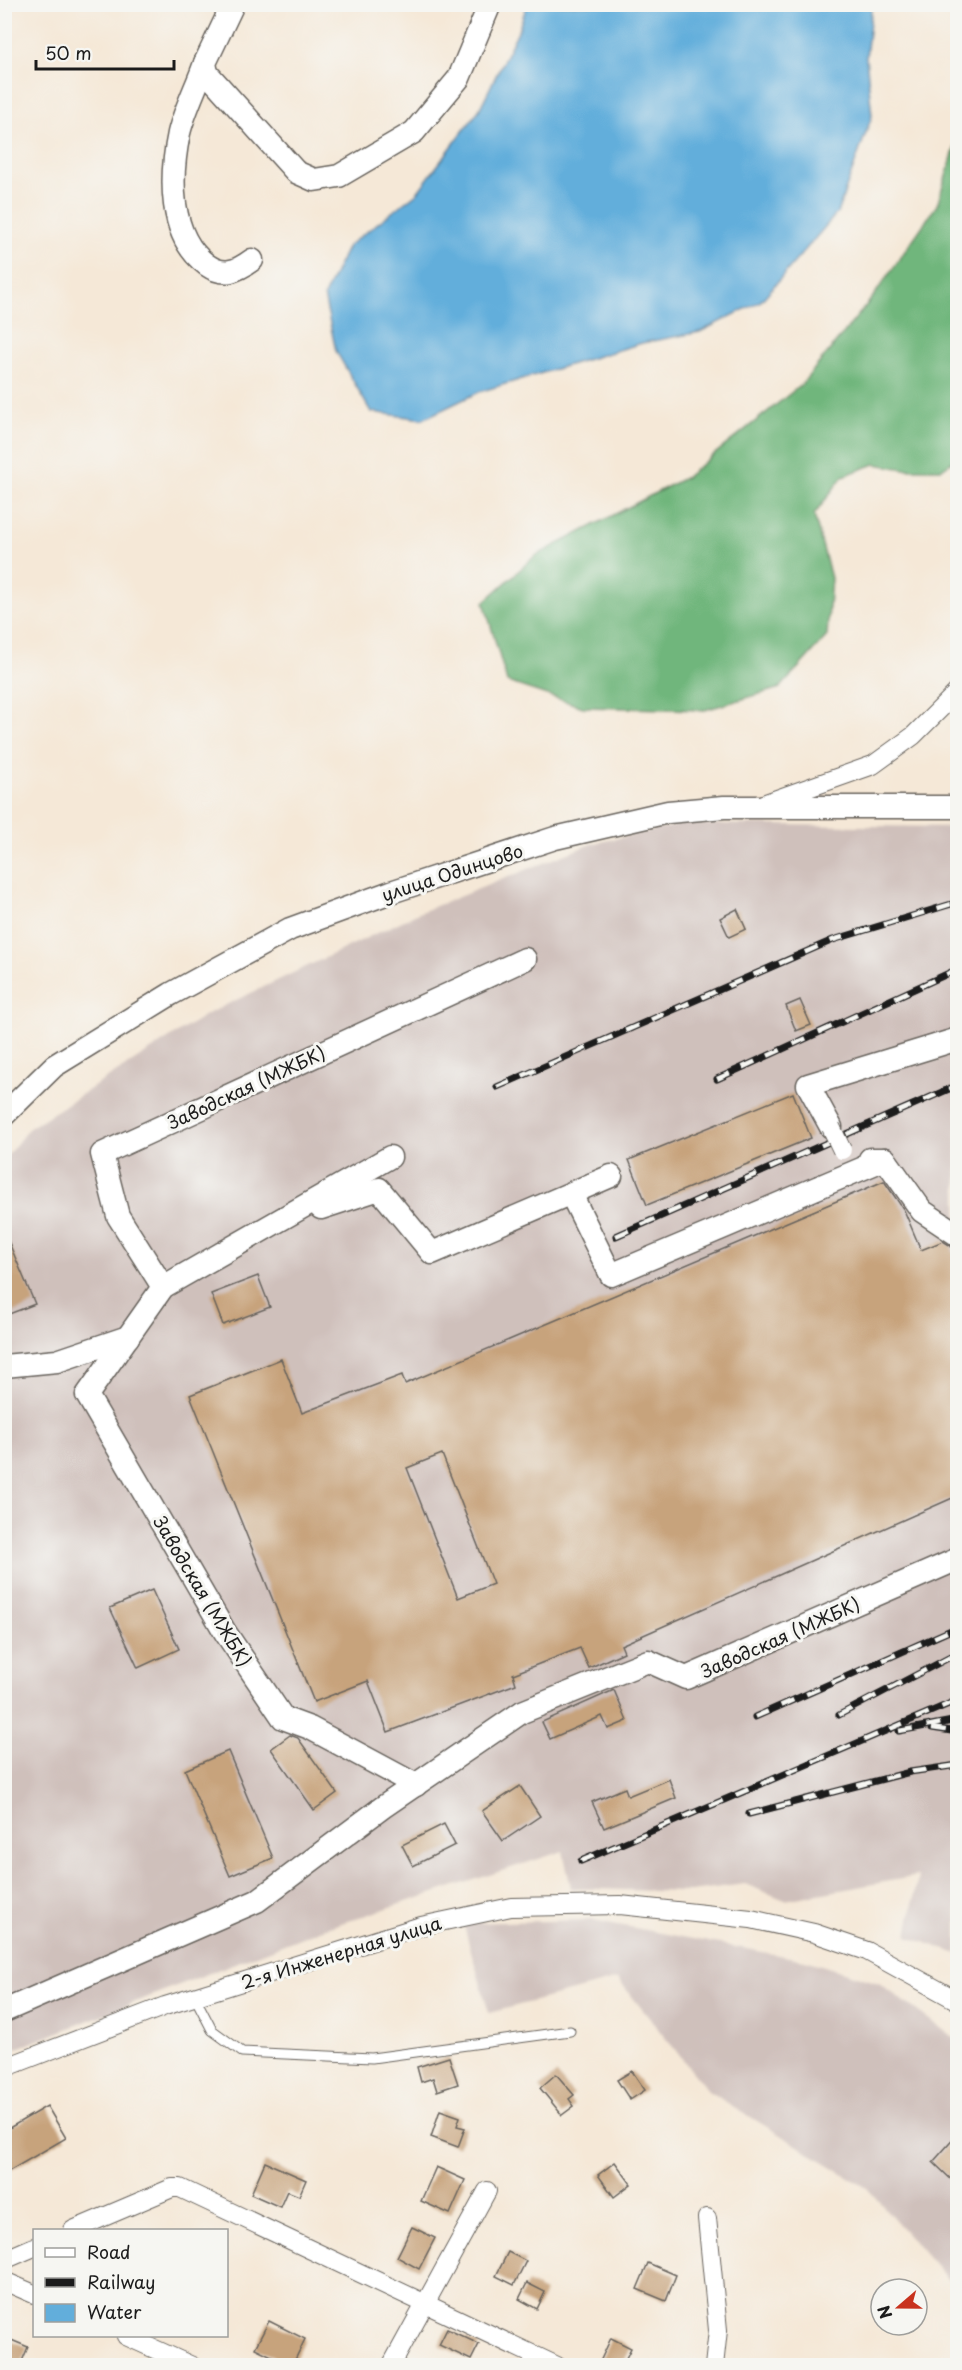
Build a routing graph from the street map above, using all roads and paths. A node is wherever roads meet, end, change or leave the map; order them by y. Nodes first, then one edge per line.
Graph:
1 (233, 4) edge
2 (490, 4) edge
3 (205, 63) junction
4 (252, 260) dead end
5 (957, 691) edge
6 (759, 806) junction
7 (957, 807) edge
8 (525, 959) dead end
9 (957, 1039) edge
10 (4, 1115) edge
11 (831, 1128) joint
12 (842, 1150) joint
13 (390, 1157) dead end
14 (885, 1159) junction
15 (611, 1176) dead end
16 (571, 1194) junction
17 (277, 1222) junction
18 (957, 1235) edge
19 (164, 1287) junction
20 (128, 1337) junction
21 (4, 1366) edge
22 (957, 1559) edge
23 (416, 1785) junction
24 (195, 1997) junction
25 (957, 2001) edge
26 (4, 2011) edge
27 (570, 2031) dead end
28 (4, 2068) edge
29 (487, 2191) dead end
30 (707, 2218) dead end
31 (75, 2229) edge
32 (33, 2247) edge
33 (4, 2260) edge
34 (4, 2281) edge
35 (33, 2294) edge
36 (425, 2301) junction
37 (128, 2337) edge
38 (192, 2366) edge
39 (391, 2366) edge
40 (557, 2366) edge
41 (714, 2366) edge

1 - 3 street
2 - 3 street
3 - 4 street
5 - 6 street
6 - 7 street, улица Одинцово
6 - 10 street, улица Одинцово
8 - 19 street, Заводская (МЖБК)
9 - 11 street
11 - 12 street, bridge
12 - 14 street
13 - 17 street, Заводская (МЖБК)
14 - 16 street
14 - 18 street
15 - 16 street, Заводская (МЖБК)
16 - 17 street, Заводская (МЖБК)
17 - 19 street, Заводская (МЖБК)
19 - 20 street, Заводская (МЖБК)
20 - 21 street
20 - 23 street, Заводская (МЖБК)
22 - 23 street, Заводская (МЖБК)
23 - 26 street, Заводская (МЖБК)
24 - 25 street, 2-я Инженерная улица
24 - 27 lane
24 - 28 street, 2-я Инженерная улица
29 - 36 street
30 - 41 street
31 - 36 street
32 - 33 street
34 - 35 street
36 - 39 street
36 - 40 street
37 - 38 street

